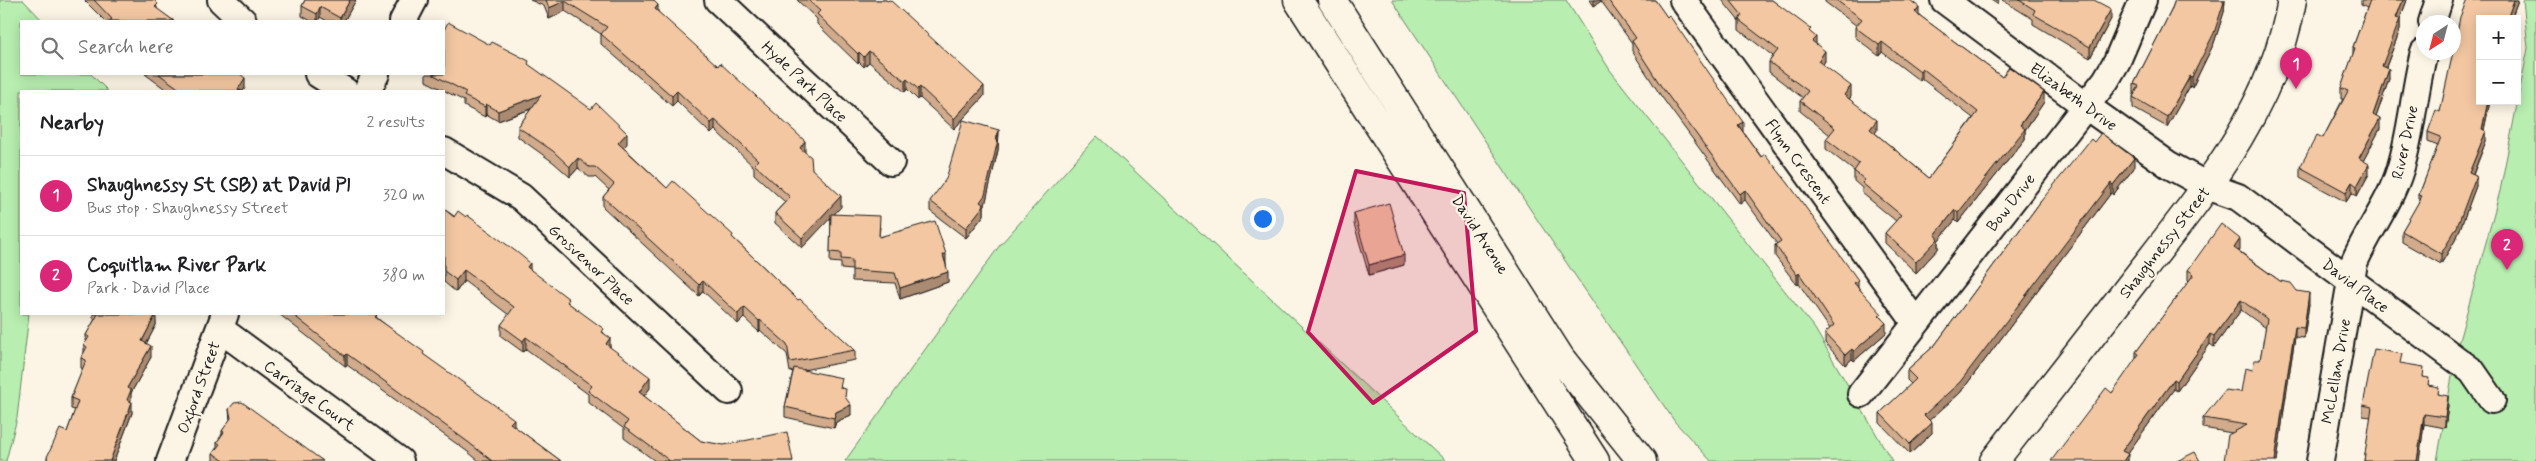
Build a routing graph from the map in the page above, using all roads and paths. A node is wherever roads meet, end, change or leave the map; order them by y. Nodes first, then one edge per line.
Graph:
1 (221, 0) edge
2 (414, 0) edge
3 (718, 0) edge
4 (1298, 0) edge
5 (1332, 0) edge
6 (1683, 0) edge
7 (1944, 0) edge
8 (2143, 0) edge
9 (2292, 0) edge
10 (2438, 0) edge
11 (2434, 15) edge
12 (242, 20) edge
13 (404, 20) edge
14 (2422, 60) edge
15 (320, 75) edge
16 (375, 75) edge
17 (343, 90) edge
18 (368, 90) edge
19 (2086, 106) junction
20 (445, 152) edge
21 (891, 162) dead end
22 (2207, 186) junction
23 (2350, 282) junction
24 (222, 321) edge
25 (1916, 323) junction
26 (729, 391) dead end
27 (1860, 394) dead end
28 (2492, 400) dead end
29 (170, 461) edge
30 (400, 461) edge
31 (1595, 461) edge
32 (1642, 461) edge
33 (1994, 461) edge
34 (2320, 461) edge

1 - 12 street
2 - 13 street
3 - 21 street, Hyde Park Place
4 - 31 main road, David Avenue
5 - 32 main road, David Avenue
6 - 25 street, Flynn Crescent
7 - 19 street, Elizabeth Drive
8 - 19 street, Bow Drive
9 - 22 main road, Shaughnessy Street
10 - 11 street
14 - 23 street, River Drive
15 - 17 street
16 - 18 street
19 - 22 street, Elizabeth Drive
19 - 25 street, Bow Drive
20 - 26 street, Grosvenor Place
22 - 23 street, David Place
22 - 33 main road, Shaughnessy Street
23 - 28 street, David Place
23 - 34 street, McLellan Drive
24 - 29 street, Oxford Street
24 - 30 street, Carriage Court
25 - 27 street, Bow Drive

